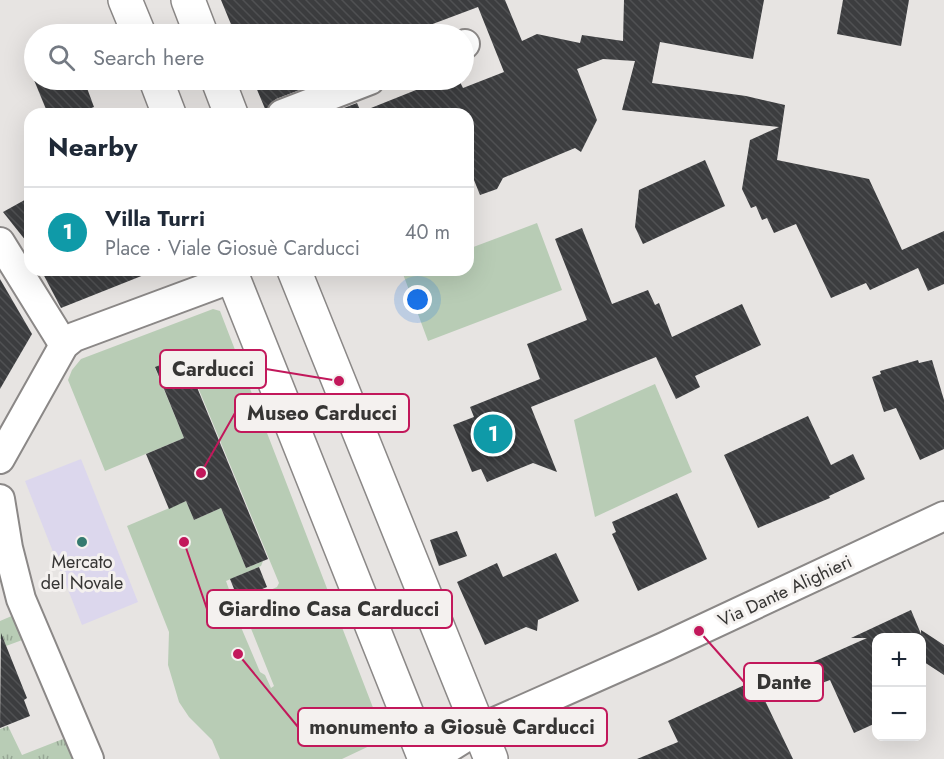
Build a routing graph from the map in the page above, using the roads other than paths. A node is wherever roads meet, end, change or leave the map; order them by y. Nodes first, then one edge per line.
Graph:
1 (125, 0) edge
2 (188, 0) edge
3 (135, 24) edge
4 (197, 24) edge
5 (160, 90) edge
6 (222, 90) edge
7 (344, 90) edge
8 (167, 108) edge
9 (229, 108) edge
10 (298, 108) edge
11 (0, 242) edge
12 (231, 276) edge
13 (240, 276) edge
14 (296, 276) edge
15 (64, 345) junction
16 (0, 459) edge
17 (0, 499) edge
18 (944, 516) edge
19 (479, 729) junction
20 (89, 759) edge
21 (424, 759) edge
22 (431, 759) edge
23 (491, 759) edge

1 - 3 main road
2 - 4 main road
5 - 8 main road
6 - 9 main road
7 - 10 street
11 - 15 street
12 - 15 street
13 - 21 main road
14 - 19 main road
15 - 16 street
17 - 20 street
18 - 19 street, Via Dante Alighieri
19 - 22 street, Via Dante Alighieri
19 - 23 main road

